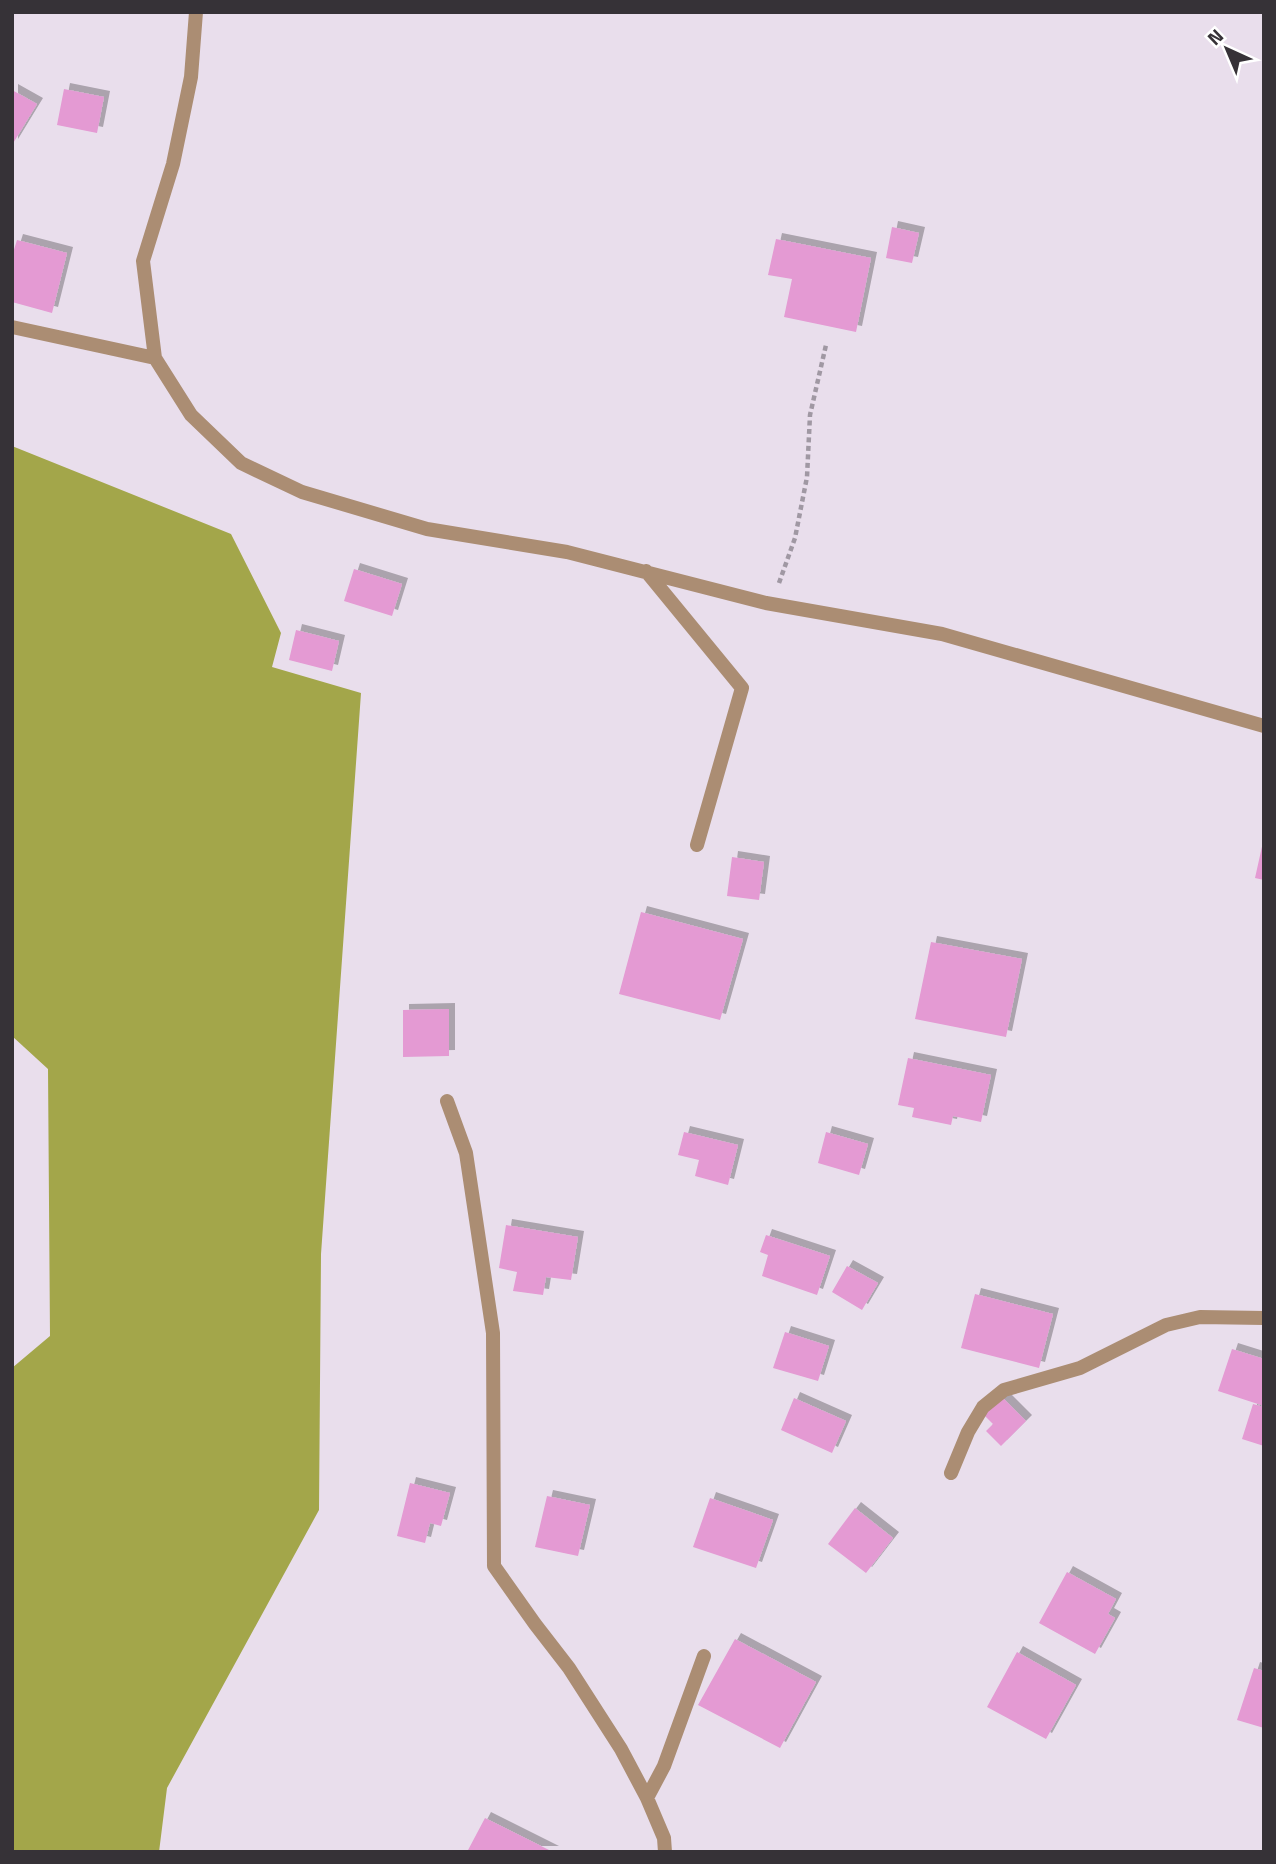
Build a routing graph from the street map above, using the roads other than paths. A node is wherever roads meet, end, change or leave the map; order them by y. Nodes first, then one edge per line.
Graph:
1 (196, 12) edge
2 (12, 327) edge
3 (155, 358) junction
4 (646, 571) junction
5 (1264, 726) edge
6 (697, 845) dead end
7 (447, 1101) dead end
8 (1264, 1318) edge
9 (951, 1473) dead end
10 (704, 1656) dead end
11 (647, 1798) junction
12 (665, 1852) edge

1 - 3 street
2 - 3 street
3 - 4 street
4 - 5 street
4 - 6 street
7 - 11 street
8 - 9 street
10 - 11 street
11 - 12 street

